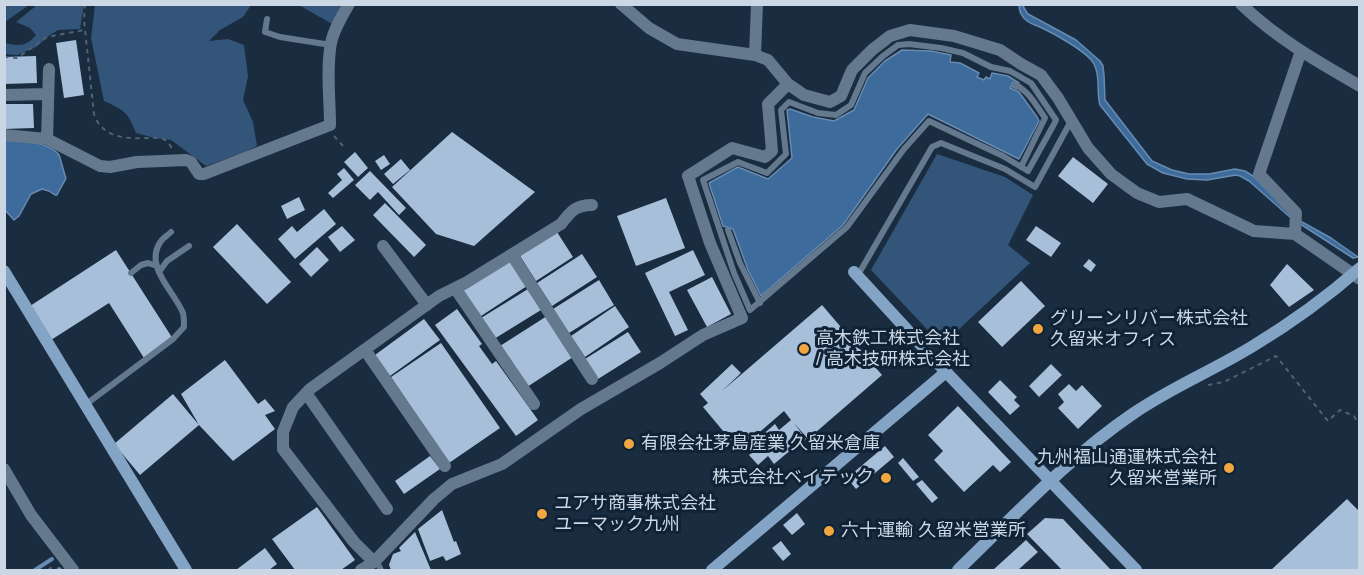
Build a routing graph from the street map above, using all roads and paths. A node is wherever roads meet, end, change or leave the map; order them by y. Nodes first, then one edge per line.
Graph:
1 (85, 4) edge
2 (350, 4) edge
3 (621, 4) edge
4 (757, 4) edge
5 (1241, 4) edge
6 (267, 19) dead end
7 (85, 29) junction
8 (331, 45) junction
9 (1301, 51) junction
10 (755, 55) junction
11 (4, 57) edge
12 (49, 69) dead end
13 (1358, 83) edge
14 (788, 84) junction
15 (1014, 84) dead end
16 (48, 94) junction
17 (4, 95) edge
18 (1071, 120) junction
19 (4, 135) edge
20 (47, 139) junction
21 (175, 160) junction
22 (1021, 167) junction
23 (592, 205) dead end
24 (1296, 224) junction
25 (728, 230) dead end
26 (171, 232) dead end
27 (189, 246) dead end
28 (383, 246) dead end
29 (512, 255) junction
30 (158, 269) junction
31 (4, 271) edge
32 (131, 273) dead end
33 (856, 274) joint
34 (1357, 274) edge
35 (455, 288) junction
36 (760, 303) junction
37 (427, 305) junction
38 (365, 350) junction
39 (946, 372) junction
40 (592, 379) dead end
41 (1202, 386) dead end
42 (306, 393) junction
43 (534, 404) dead end
44 (85, 405) junction
45 (1359, 426) edge
46 (445, 466) dead end
47 (4, 469) edge
48 (1051, 481) junction
49 (387, 509) dead end
50 (377, 564) edge
51 (73, 570) edge
52 (186, 570) edge
53 (361, 570) edge
54 (712, 570) edge
55 (958, 570) edge
56 (1136, 570) edge

1 - 7 path
2 - 8 street
3 - 10 street
4 - 10 street
5 - 9 street
6 - 8 lane
7 - 11 path
7 - 21 path
8 - 21 street
9 - 13 street
9 - 24 street
10 - 14 street
12 - 16 street
14 - 18 street
14 - 50 street
15 - 22 lane
16 - 17 street
16 - 20 street
18 - 24 street
18 - 33 lane
19 - 20 street
20 - 21 street
22 - 36 lane
22 - 36 lane
23 - 29 street
24 - 34 street
25 - 36 lane
26 - 30 lane
27 - 30 lane
28 - 37 street
29 - 35 street
29 - 40 street
30 - 32 lane
30 - 44 lane
31 - 44 street
33 - 39 street
34 - 48 street
35 - 37 street
35 - 43 street
37 - 38 street
38 - 42 street
38 - 46 street
39 - 48 street
39 - 54 street
41 - 45 path
42 - 49 street
42 - 50 street
44 - 52 street
47 - 51 street
48 - 55 street
48 - 56 street
50 - 53 street

